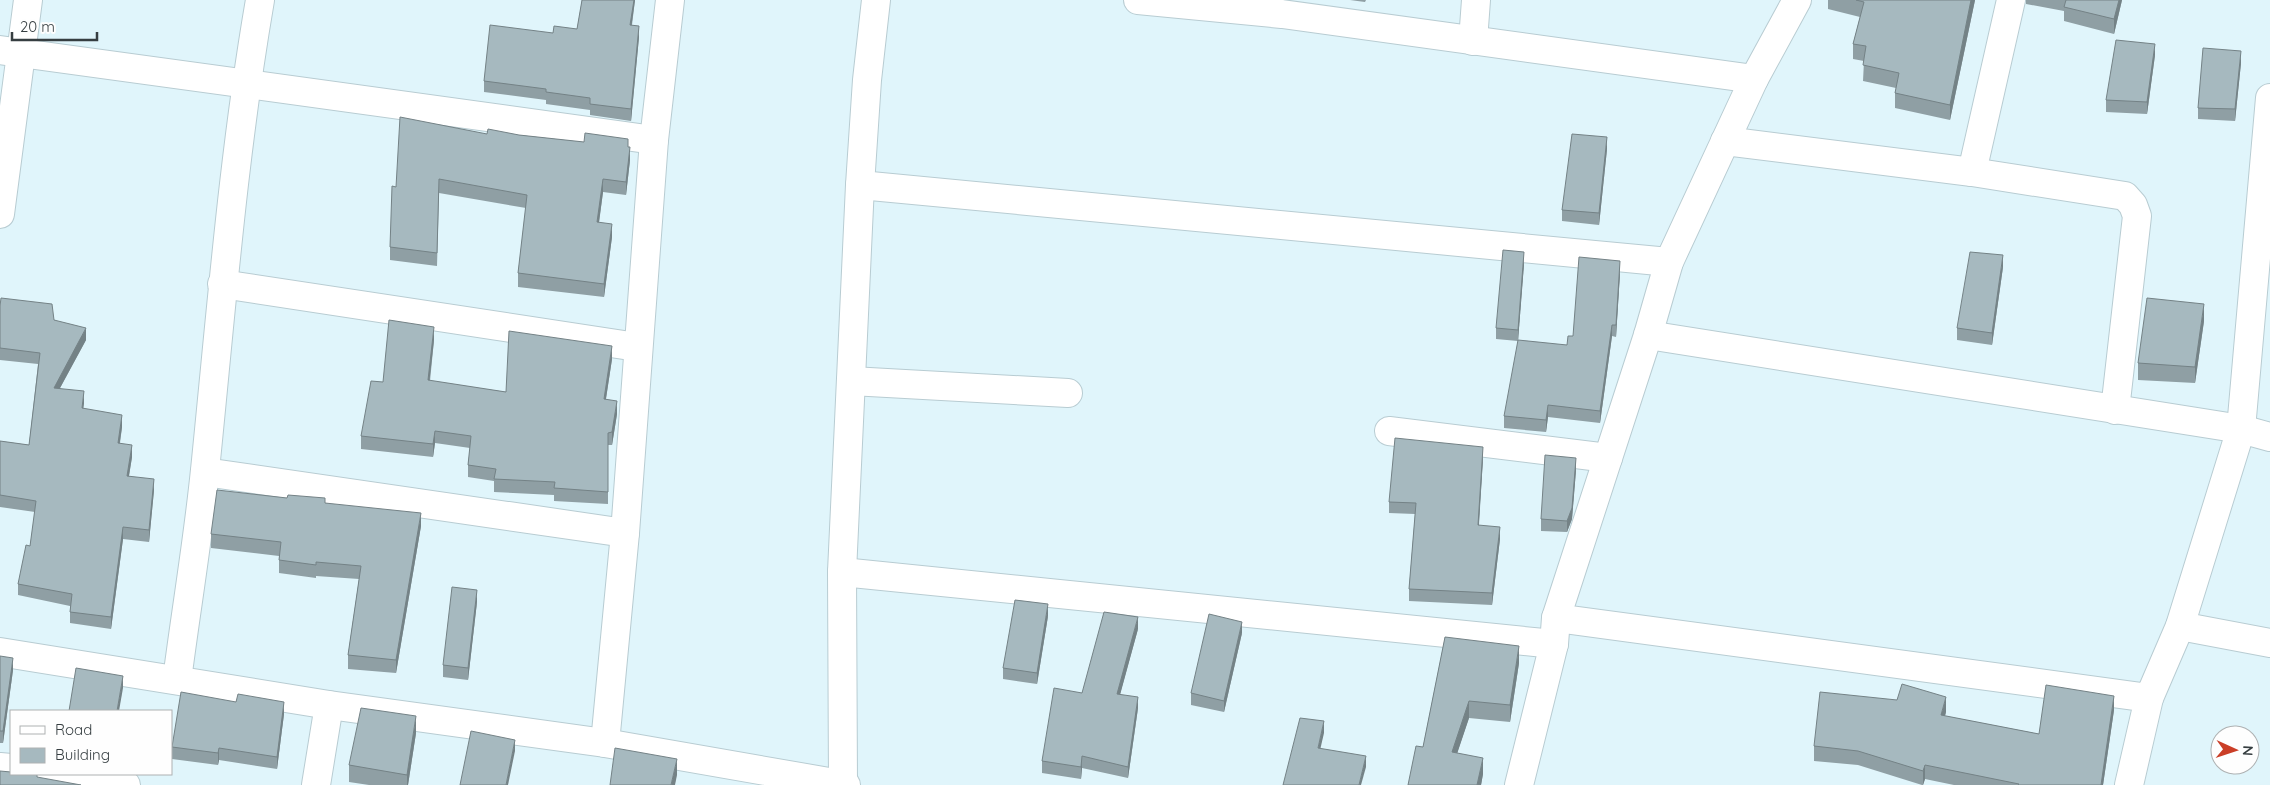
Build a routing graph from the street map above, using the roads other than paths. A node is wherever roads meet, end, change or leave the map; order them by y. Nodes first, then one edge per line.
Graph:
1 (28, 0) edge
2 (260, 0) edge
3 (670, 0) edge
4 (876, 0) edge
5 (1138, 0) edge
6 (1476, 0) edge
7 (1797, 0) edge
8 (2011, 0) edge
9 (1282, 7) edge
10 (1473, 40) junction
11 (10, 51) edge
12 (1754, 79) junction
13 (246, 84) junction
14 (2270, 98) edge
15 (654, 140) junction
16 (1724, 141) junction
17 (1972, 172) junction
18 (860, 185) junction
19 (0, 214) edge
20 (1669, 262) junction
21 (222, 284) junction
22 (1648, 335) junction
23 (637, 347) junction
24 (851, 381) junction
25 (1068, 393) dead end
26 (2115, 410) junction
27 (2241, 429) junction
28 (1389, 432) dead end
29 (2270, 437) edge
30 (1608, 458) junction
31 (205, 472) junction
32 (625, 533) junction
33 (842, 572) junction
34 (2180, 626) junction
35 (1555, 631) junction
36 (2270, 643) edge
37 (0, 652) edge
38 (177, 680) junction
39 (2149, 698) junction
40 (329, 706) junction
41 (605, 743) junction
42 (55, 775) edge
43 (126, 785) edge
44 (316, 785) edge
45 (844, 785) edge
46 (1520, 785) edge
47 (2129, 785) edge

1 - 11 street
2 - 13 street
3 - 15 street
4 - 18 street
5 - 9 street
6 - 10 street
7 - 12 street
8 - 17 street
9 - 10 street
10 - 12 street
11 - 13 street
11 - 19 street
12 - 16 street
13 - 15 street
13 - 21 street
14 - 27 street
15 - 23 street
16 - 17 street
16 - 20 street
17 - 26 street
18 - 20 street
18 - 24 street
20 - 22 street
21 - 23 street
21 - 31 street
22 - 26 street
22 - 30 street
23 - 32 street
24 - 25 street
24 - 33 street
26 - 27 street
27 - 29 street
27 - 34 street
28 - 30 street
30 - 35 street
31 - 32 street
31 - 38 street
32 - 41 street
33 - 35 street
33 - 45 street
34 - 36 street
34 - 39 street
35 - 39 street
35 - 46 street
37 - 38 street
38 - 40 street
39 - 47 street
40 - 41 street
40 - 44 street
41 - 45 street
42 - 43 street

